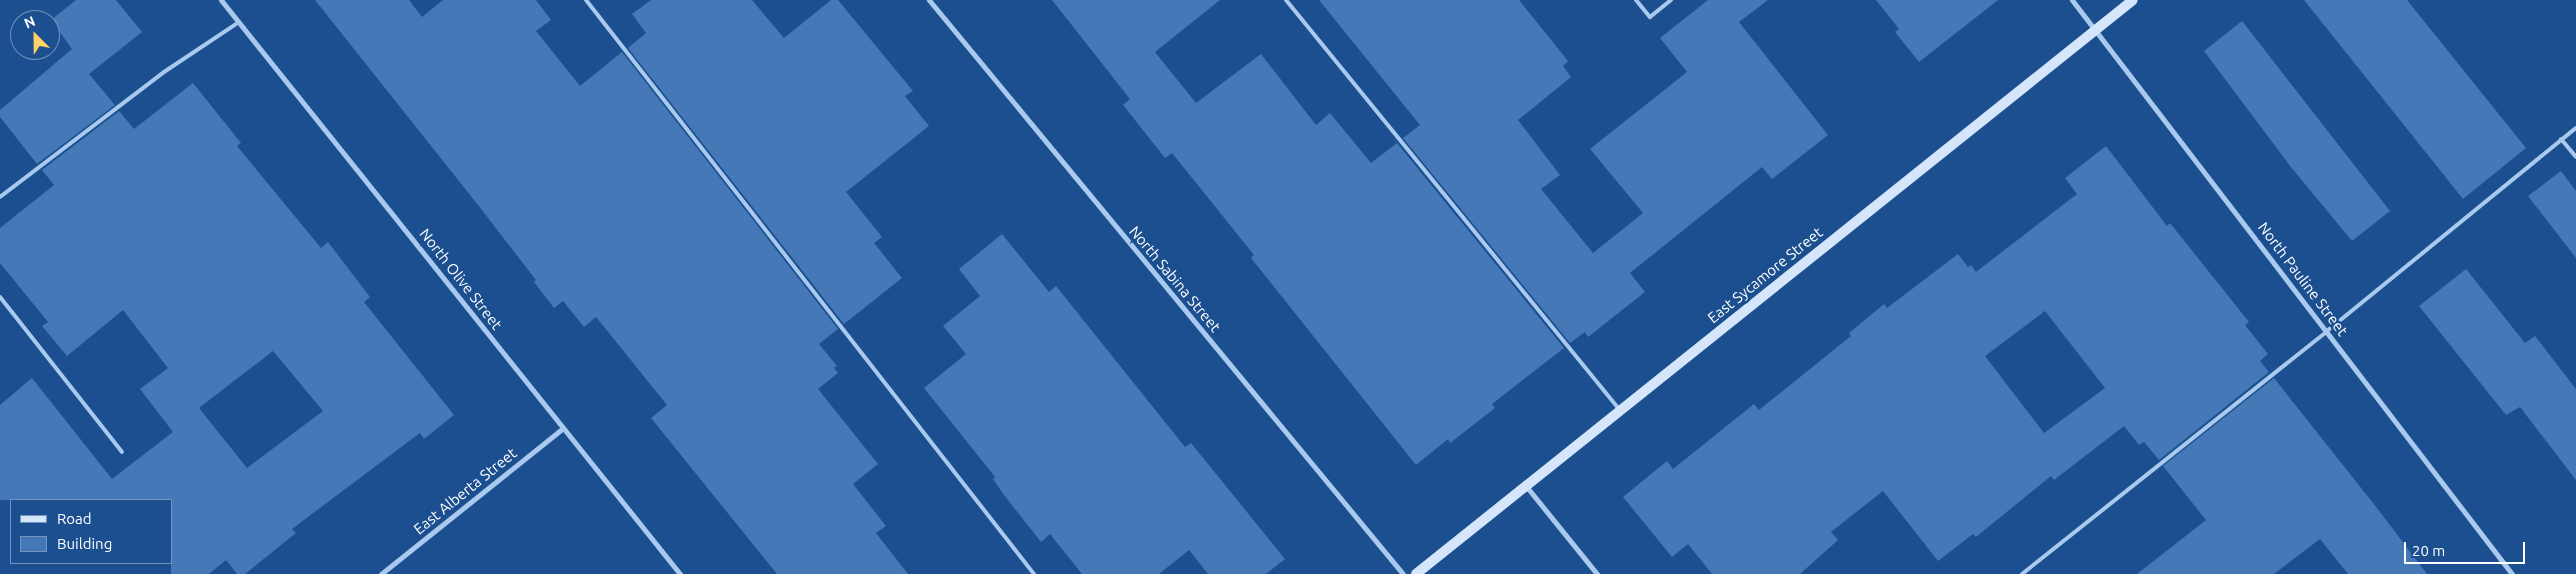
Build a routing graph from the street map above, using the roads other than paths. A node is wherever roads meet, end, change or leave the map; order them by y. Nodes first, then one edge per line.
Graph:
1 (221, 0) edge
2 (586, 0) edge
3 (928, 0) edge
4 (1286, 0) edge
5 (1636, 0) edge
6 (1671, 0) edge
7 (2072, 0) edge
8 (2133, 0) edge
9 (238, 22) junction
10 (2096, 29) junction
11 (2576, 128) edge
12 (2561, 139) junction
13 (2576, 157) edge
14 (0, 197) edge
15 (0, 298) edge
16 (2327, 331) junction
17 (1620, 410) junction
18 (564, 428) junction
19 (122, 452) dead end
20 (1526, 486) junction
21 (381, 574) edge
22 (680, 574) edge
23 (1034, 574) edge
24 (1403, 574) edge
25 (1416, 574) edge
26 (1597, 574) edge
27 (2022, 574) edge
28 (2512, 574) edge

1 - 9 street, North Olive Street
2 - 23 lane
3 - 24 street, North Sabina Street
4 - 17 lane
5 - 6 lane
7 - 10 street, North Pauline Street
8 - 10 street, East Sycamore Street
9 - 14 lane
9 - 18 street, North Olive Street
10 - 16 street, North Pauline Street
10 - 17 street, East Sycamore Street
11 - 12 lane
12 - 13 lane
12 - 16 lane
15 - 19 lane
16 - 27 lane
16 - 28 street, North Pauline Street
17 - 20 street, East Sycamore Street
18 - 21 street, East Alberta Street
18 - 22 street, North Olive Street
20 - 25 street, East Sycamore Street
20 - 26 street

